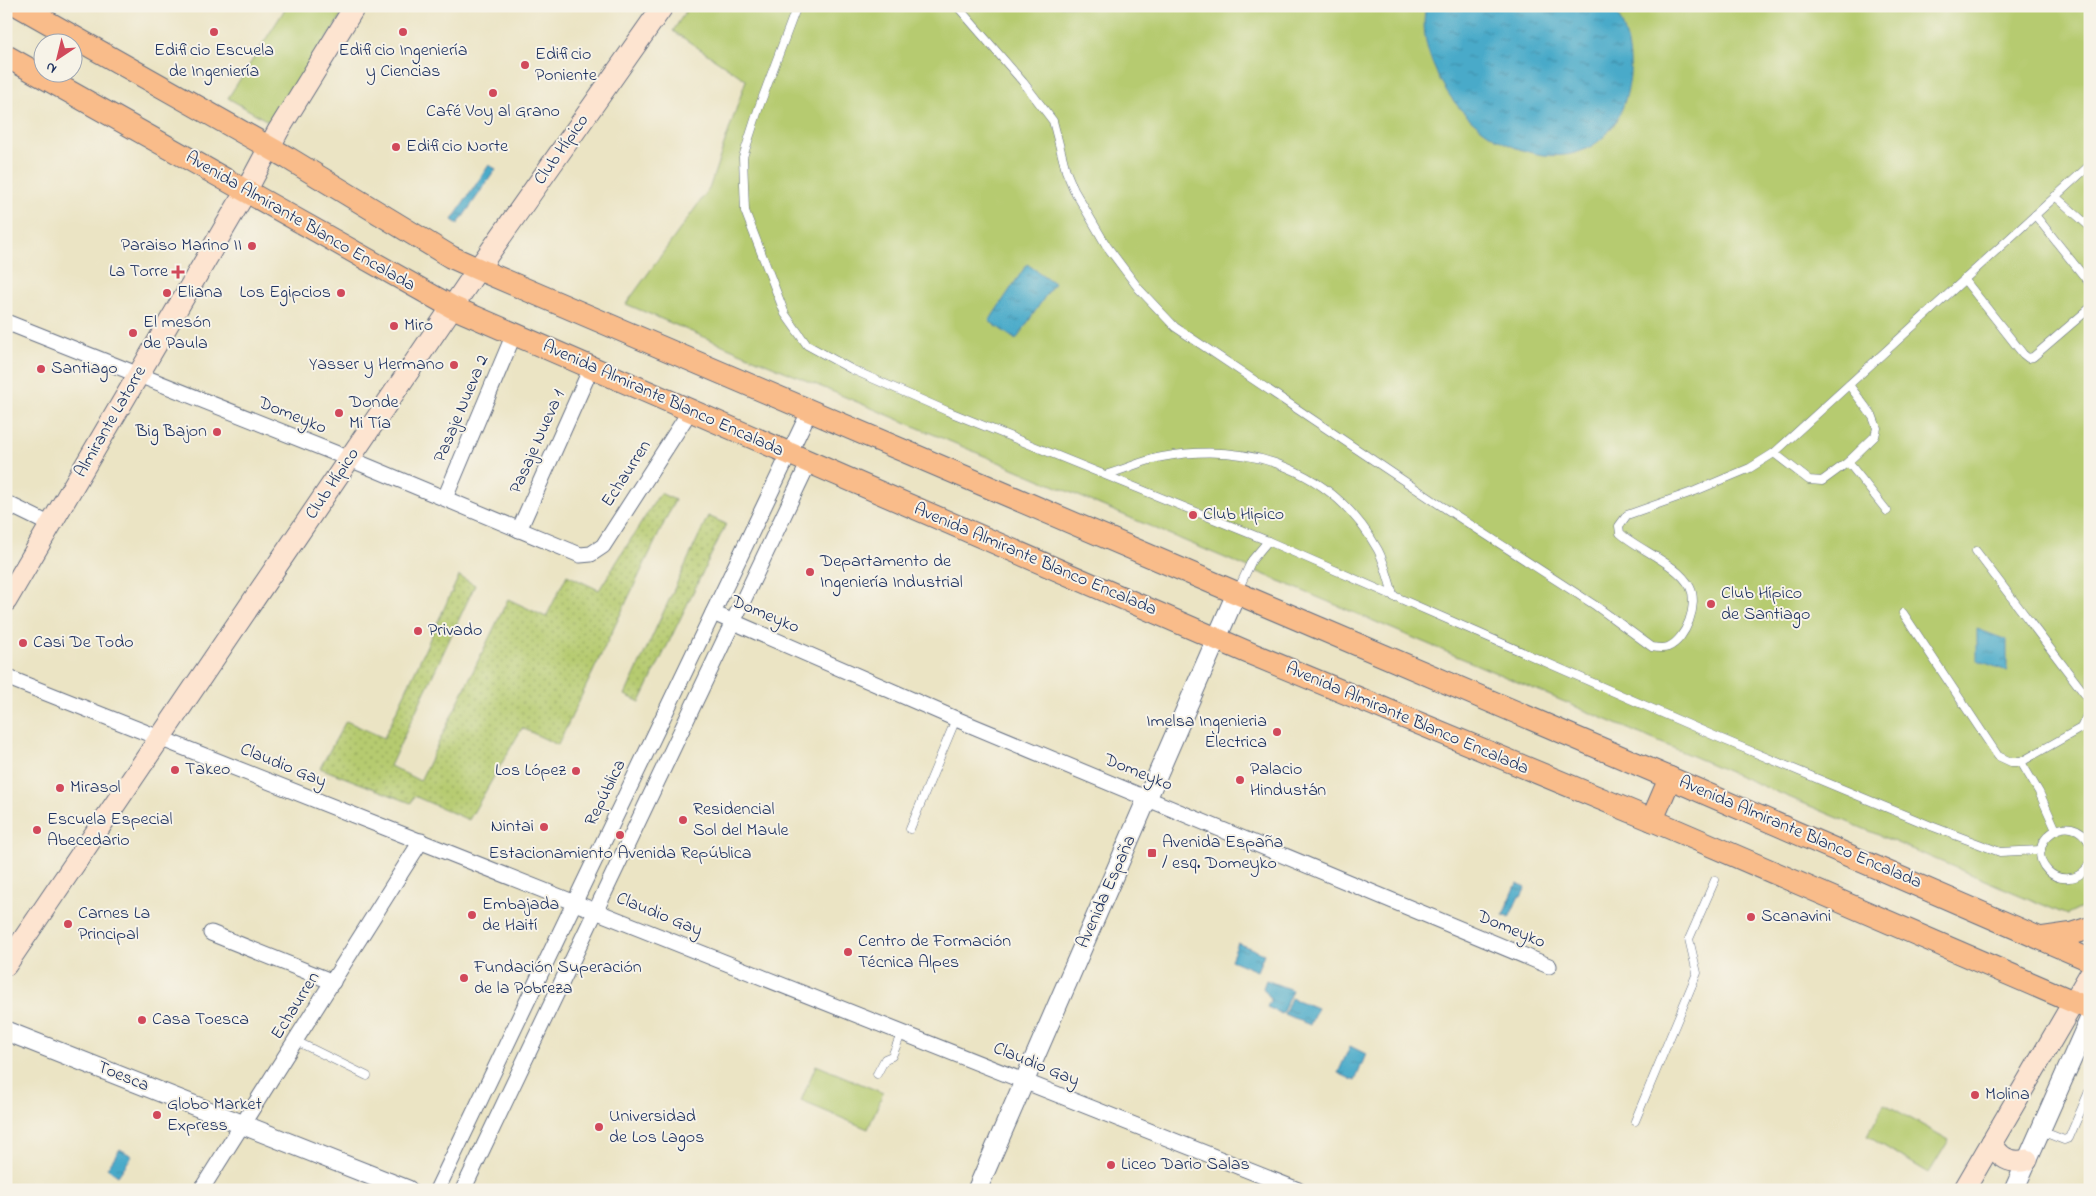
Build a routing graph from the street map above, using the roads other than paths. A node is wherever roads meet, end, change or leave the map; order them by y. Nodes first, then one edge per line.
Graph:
1 (19, 6) edge
2 (355, 6) edge
3 (663, 6) edge
4 (797, 6) edge
5 (957, 6) edge
6 (6, 56) edge
7 (269, 147) junction
8 (2090, 165) edge
9 (246, 191) junction
10 (2055, 196) junction
11 (2035, 215) junction
12 (2090, 227) edge
13 (478, 269) junction
14 (1964, 279) junction
15 (2090, 284) edge
16 (452, 307) junction
17 (2090, 308) edge
18 (6, 322) edge
19 (514, 334) junction
20 (591, 368) junction
21 (139, 375) junction
22 (1849, 385) junction
23 (690, 411) junction
24 (809, 412) junction
25 (1774, 453) junction
26 (789, 454) junction
27 (350, 459) junction
28 (809, 462) junction
29 (1848, 462) junction
30 (1108, 474) junction
31 (445, 498) junction
32 (6, 503) edge
33 (1887, 511) dead end
34 (50, 525) junction
35 (519, 530) junction
36 (1268, 541) junction
37 (1976, 551) dead end
38 (591, 554) joint
39 (10, 588) edge
40 (1236, 594) junction
41 (1394, 597) junction
42 (713, 612) junction
43 (1902, 613) dead end
44 (734, 621) junction
45 (1217, 639) junction
46 (6, 677) edge
47 (2090, 708) edge
48 (956, 719) junction
49 (161, 738) junction
50 (2021, 762) junction
51 (1670, 778) junction
52 (1148, 797) junction
53 (1652, 820) junction
54 (910, 829) dead end
55 (2056, 830) junction
56 (2089, 838) edge
57 (421, 841) junction
58 (2040, 850) junction
59 (2090, 863) edge
60 (1714, 880) dead end
61 (575, 902) junction
62 (596, 910) junction
63 (2090, 928) edge
64 (211, 933) dead end
65 (2043, 938) junction
66 (9, 953) edge
67 (2090, 960) edge
68 (1549, 966) dead end
69 (2090, 974) edge
70 (333, 982) junction
71 (2082, 1005) edge
72 (2090, 1018) edge
73 (6, 1031) edge
74 (902, 1032) junction
75 (296, 1041) junction
76 (877, 1074) dead end
77 (367, 1076) dead end
78 (1025, 1081) junction
79 (2090, 1090) edge
80 (1635, 1121) dead end
81 (243, 1125) junction
82 (2039, 1131) junction
83 (1992, 1142) junction
84 (2027, 1160) junction
85 (201, 1190) edge
86 (408, 1190) edge
87 (437, 1190) edge
88 (463, 1190) edge
89 (977, 1190) edge
90 (1298, 1190) edge
91 (1964, 1190) edge
92 (2014, 1190) edge

1 - 7 main road, Avenida Almirante Blanco Encalada
2 - 7 main road, Almirante Latorre
3 - 13 main road, Club Hípico
4 - 30 lane
5 - 25 lane
6 - 9 main road, Avenida Almirante Blanco Encalada
7 - 9 main road, Almirante Latorre
7 - 13 main road, Avenida Almirante Blanco Encalada
8 - 10 lane
9 - 16 main road, Avenida Almirante Blanco Encalada
9 - 21 main road, Almirante Latorre
10 - 11 lane
10 - 12 lane
11 - 14 lane
11 - 15 lane
13 - 16 main road, Club Hípico
13 - 24 main road, Avenida Almirante Blanco Encalada
14 - 17 lane
14 - 22 lane
16 - 19 main road, Avenida Almirante Blanco Encalada
16 - 27 main road, Club Hípico
18 - 21 street, Domeyko
19 - 20 main road, Avenida Almirante Blanco Encalada
19 - 31 street, Pasaje Nueva 2
20 - 23 main road, Avenida Almirante Blanco Encalada
20 - 35 street, Pasaje Nueva 1
21 - 27 street, Domeyko
21 - 34 main road, Almirante Latorre
22 - 25 lane
22 - 29 lane
23 - 26 main road, Avenida Almirante Blanco Encalada
23 - 38 street, Echaurren
24 - 26 street, República
24 - 40 main road, Avenida Almirante Blanco Encalada
25 - 29 lane
26 - 28 main road, Avenida Almirante Blanco Encalada
26 - 42 street, República
27 - 31 street, Domeyko
27 - 49 main road, Club Hípico
28 - 44 street
28 - 45 main road, Avenida Almirante Blanco Encalada
29 - 33 lane
30 - 36 lane
30 - 41 lane
31 - 35 street, Domeyko
32 - 34 street
34 - 39 main road, Almirante Latorre
35 - 38 street, Domeyko
36 - 40 lane
36 - 41 lane
37 - 47 lane
40 - 45 street, Avenida España
40 - 51 main road, Avenida Almirante Blanco Encalada
41 - 58 lane
42 - 44 street, Domeyko
42 - 61 street, República
43 - 50 lane
44 - 48 street, Domeyko
44 - 62 street
45 - 52 street, Avenida España
45 - 53 main road, Avenida Almirante Blanco Encalada
46 - 49 street, Claudio Gay
47 - 50 lane
48 - 52 street, Domeyko
48 - 54 lane
49 - 57 street, Claudio Gay
49 - 66 main road, Club Hípico
50 - 55 lane
51 - 53 main road
51 - 65 main road, Avenida Almirante Blanco Encalada
52 - 68 street, Domeyko
52 - 78 street, Avenida España
53 - 71 main road, Avenida Almirante Blanco Encalada
55 - 56 lane
55 - 58 lane
57 - 61 street, Claudio Gay
57 - 70 street, Echaurren
58 - 59 lane
60 - 80 lane
61 - 62 street, Claudio Gay
61 - 87 street, República
62 - 74 street, Claudio Gay
62 - 88 street
63 - 65 main road
64 - 70 street
65 - 67 main road, Avenida Almirante Blanco Encalada
69 - 71 main road
70 - 75 street, Echaurren
71 - 83 main road
72 - 82 street
73 - 81 street, Toesca
74 - 76 lane
74 - 78 street, Claudio Gay
75 - 77 lane
75 - 81 street, Echaurren
78 - 89 street, Avenida España
78 - 90 street, Claudio Gay
79 - 82 lane
81 - 85 street, Echaurren
81 - 86 street, Toesca
82 - 84 street
83 - 84 main road
83 - 91 main road
84 - 92 street

